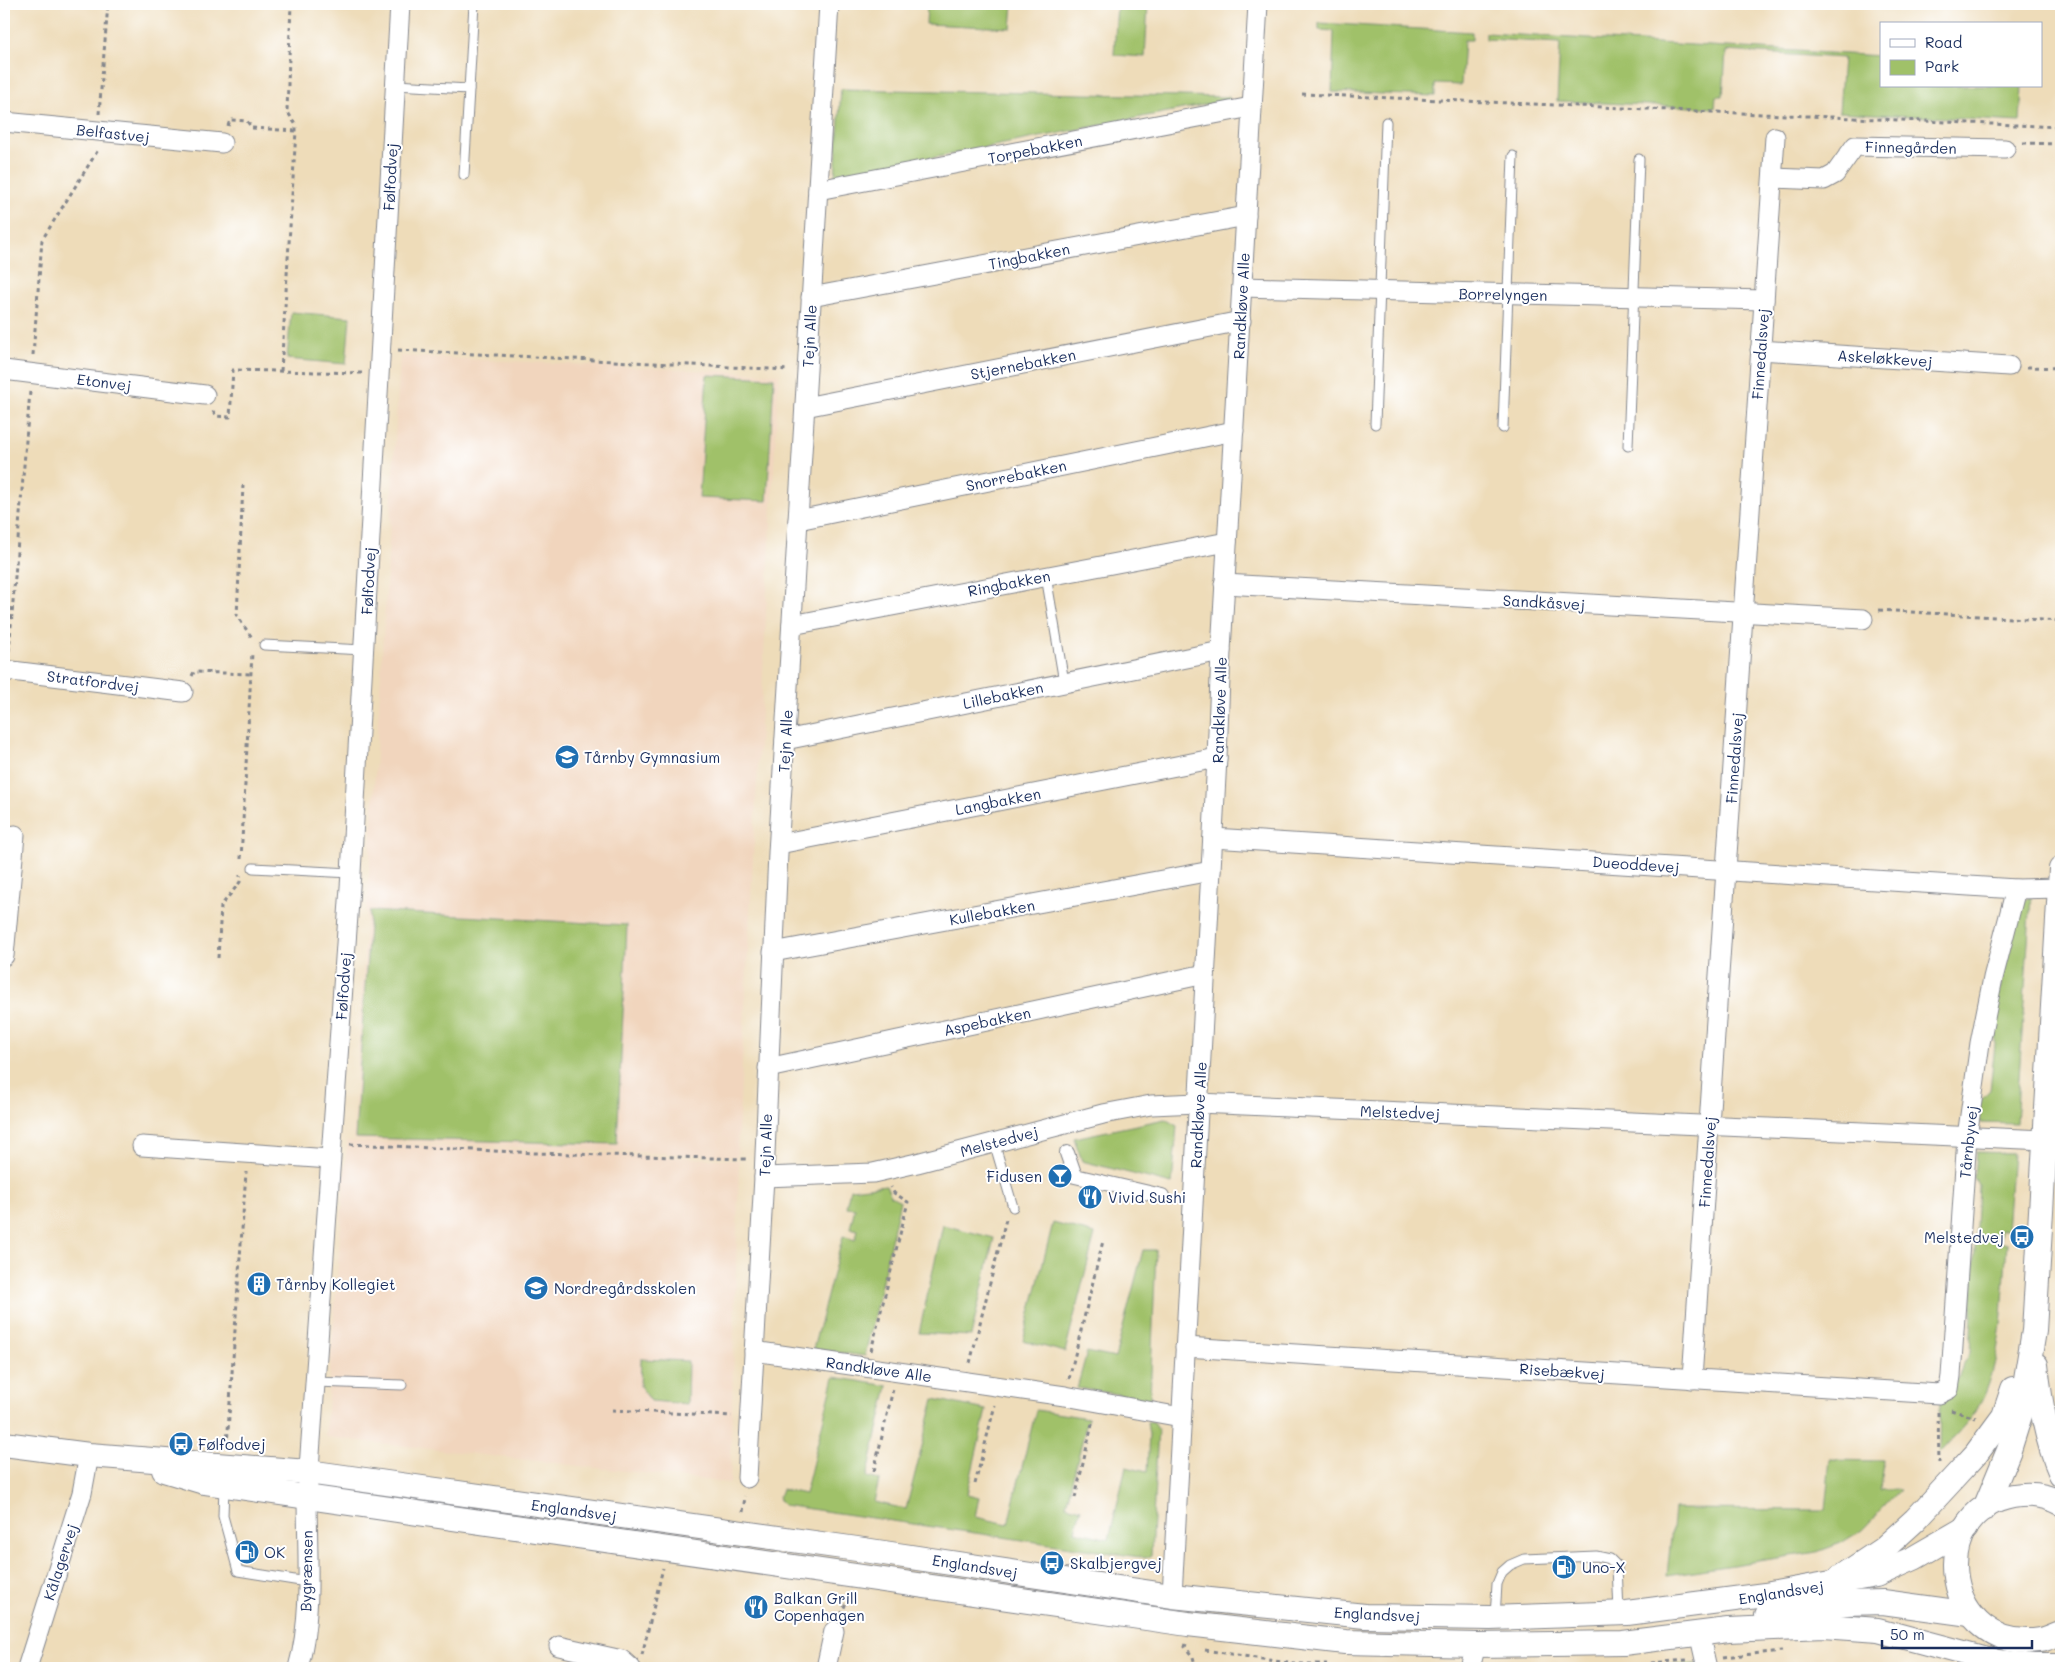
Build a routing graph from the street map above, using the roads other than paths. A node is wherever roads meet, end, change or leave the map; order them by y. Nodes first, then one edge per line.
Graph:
1 (400, 4) edge
2 (474, 4) edge
3 (829, 4) edge
4 (1258, 4) edge
5 (395, 85) junction
6 (469, 89) junction
7 (1251, 107) junction
8 (4, 122) edge
9 (1386, 122) dead end
10 (1775, 137) dead end
11 (222, 143) road end
12 (2005, 149) road end
13 (1513, 156) dead end
14 (1639, 159) dead end
15 (464, 175) dead end
16 (1773, 178) junction
17 (818, 190) junction
18 (1246, 216) junction
19 (1242, 288) junction
20 (1380, 291) junction
21 (1508, 294) junction
22 (811, 297) junction
23 (1634, 297) junction
24 (1764, 300) junction
25 (1240, 321) junction
26 (1760, 350) junction
27 (2009, 366) road end
28 (4, 370) edge
29 (205, 395) road end
30 (805, 407) junction
31 (1376, 424) dead end
32 (1503, 428) dead end
33 (1234, 430) junction
34 (1628, 446) dead end
35 (798, 520) junction
36 (1227, 542) junction
37 (1046, 576) junction
38 (1224, 584) junction
39 (1743, 613) junction
40 (1863, 619) road end
41 (792, 625) junction
42 (264, 645) dead end
43 (364, 650) junction
44 (1221, 651) junction
45 (6, 671) edge
46 (1064, 682) junction
47 (183, 692) road end
48 (785, 740) junction
49 (1217, 758) junction
50 (15, 835) dead end
51 (1213, 838) junction
52 (779, 844) junction
53 (253, 868) dead end
54 (1727, 870) junction
55 (1211, 871) junction
56 (351, 874) junction
57 (2061, 882) edge
58 (2016, 889) junction
59 (773, 952) junction
60 (4, 956) edge
61 (1205, 974) junction
62 (768, 1068) junction
63 (1198, 1103) junction
64 (1709, 1125) junction
65 (1967, 1137) junction
66 (2044, 1140) junction
67 (994, 1142) junction
68 (142, 1146) dead end
69 (331, 1151) junction
70 (1067, 1152) dead end
71 (764, 1168) junction
72 (1162, 1196) dead end
73 (1013, 1207) road end
74 (2034, 1331) junction
75 (1184, 1347) junction
76 (754, 1351) junction
77 (1692, 1379) junction
78 (315, 1382) junction
79 (402, 1384) dead end
80 (1941, 1403) joint
81 (1180, 1417) junction
82 (4, 1444) edge
83 (89, 1455) junction
84 (308, 1472) junction
85 (2061, 1474) edge
86 (224, 1475) junction
87 (747, 1478) road end
88 (307, 1498) junction
89 (2061, 1503) edge
90 (1985, 1508) junction
91 (1966, 1528) junction
92 (307, 1582) junction
93 (1831, 1584) junction
94 (1172, 1596) junction
95 (1620, 1614) junction
96 (1970, 1614) junction
97 (1495, 1618) junction
98 (1728, 1630) junction
99 (834, 1631) road end
100 (1699, 1633) junction
101 (2061, 1633) edge
102 (2017, 1641) junction
103 (559, 1646) dead end
104 (1476, 1646) junction
105 (2061, 1655) edge
106 (2061, 1666) edge
107 (27, 1668) edge
108 (298, 1668) edge
109 (631, 1668) edge
110 (826, 1668) edge
111 (1470, 1668) edge
112 (1707, 1668) edge

1 - 5 street, Følfodvej
2 - 6 lane
3 - 17 street, Tejn Alle
4 - 7 street, Randkløve Alle
5 - 6 lane
5 - 43 street, Følfodvej
6 - 15 lane
7 - 17 street, Torpebakken
7 - 18 street, Randkløve Alle
8 - 11 street, Belfastvej
9 - 20 lane
10 - 16 street, Finnedalsvej
12 - 16 street, Finnegården
13 - 21 lane
14 - 23 lane
16 - 24 street, Finnedalsvej
17 - 22 street, Tejn Alle
18 - 19 street, Randkløve Alle
18 - 22 street, Tingbakken
19 - 20 street, Borrelyngen
19 - 25 street, Randkløve Alle
20 - 21 street, Borrelyngen
20 - 31 lane
21 - 23 street, Borrelyngen
21 - 32 lane
22 - 30 street, Tejn Alle
23 - 24 street, Borrelyngen
23 - 34 lane
24 - 26 street, Finnedalsvej
25 - 30 street, Stjernebakken
25 - 33 street, Randkløve Alle
26 - 27 street, Askeløkkevej
26 - 39 street, Finnedalsvej
28 - 29 street, Etonvej
30 - 35 street, Tejn Alle
33 - 35 street, Snorrebakken
33 - 36 street, Randkløve Alle
35 - 41 street, Tejn Alle
36 - 37 street, Ringbakken
36 - 38 street, Randkløve Alle
37 - 41 street, Ringbakken
37 - 46 lane
38 - 39 street, Sandkåsvej
38 - 44 street, Randkløve Alle
39 - 40 street, Sandkåsvej
39 - 54 street, Finnedalsvej
41 - 48 street, Tejn Alle
42 - 43 lane
43 - 56 street, Følfodvej
44 - 46 street, Lillebakken
44 - 49 street, Randkløve Alle
45 - 47 street, Stratfordvej
46 - 48 street, Lillebakken
48 - 52 street, Tejn Alle
49 - 51 street, Randkløve Alle
49 - 52 street, Langbakken
50 - 60 street
51 - 54 street, Dueoddevej
51 - 55 street, Randkløve Alle
52 - 59 street, Tejn Alle
53 - 56 lane
54 - 58 street, Dueoddevej
54 - 64 street, Finnedalsvej
55 - 59 street, Kullebakken
55 - 61 street, Randkløve Alle
56 - 69 street, Følfodvej
57 - 58 street, Dueoddevej
57 - 66 street
58 - 65 street, Tårnbyvej
59 - 62 street, Tejn Alle
61 - 62 street, Aspebakken
61 - 63 street, Randkløve Alle
62 - 71 street, Tejn Alle
63 - 64 street, Melstedvej
63 - 67 street, Melstedvej
63 - 75 street, Randkløve Alle
64 - 65 street, Melstedvej
64 - 77 street, Finnedalsvej
65 - 66 street, Melstedvej
65 - 80 street, Tårnbyvej
66 - 74 street
67 - 71 street, Melstedvej
67 - 73 lane
68 - 69 street
69 - 78 street, Følfodvej
70 - 72 street
71 - 76 street, Tejn Alle
74 - 85 street
74 - 90 street
74 - 93 street
75 - 77 street, Risebækvej
75 - 81 street, Randkløve Alle
76 - 81 street, Randkløve Alle
76 - 87 street, Tejn Alle
77 - 80 street, Risebækvej
78 - 79 lane
78 - 84 street, Følfodvej
81 - 94 street, Randkløve Alle
82 - 83 street, Englandsvej
83 - 86 street, Englandsvej
83 - 107 street, Kålagervej
84 - 86 street, Englandsvej
84 - 88 street, Bygrænsen
84 - 94 street, Englandsvej
86 - 88 street, Englandsvej
86 - 92 lane
88 - 92 street, Bygrænsen
88 - 104 street, Englandsvej
89 - 90 street
90 - 91 street
91 - 93 street, Englandsvej
91 - 96 street
92 - 108 street, Bygrænsen
93 - 95 street, Englandsvej
94 - 97 street, Englandsvej
95 - 97 street, Englandsvej
95 - 97 lane
96 - 98 street, Englandsvej
96 - 102 street
98 - 100 street, Englandsvej
98 - 106 street, Englandsvej
99 - 110 street
100 - 104 street, Englandsvej
100 - 112 street
101 - 102 street
102 - 105 street
103 - 109 street
104 - 111 street

